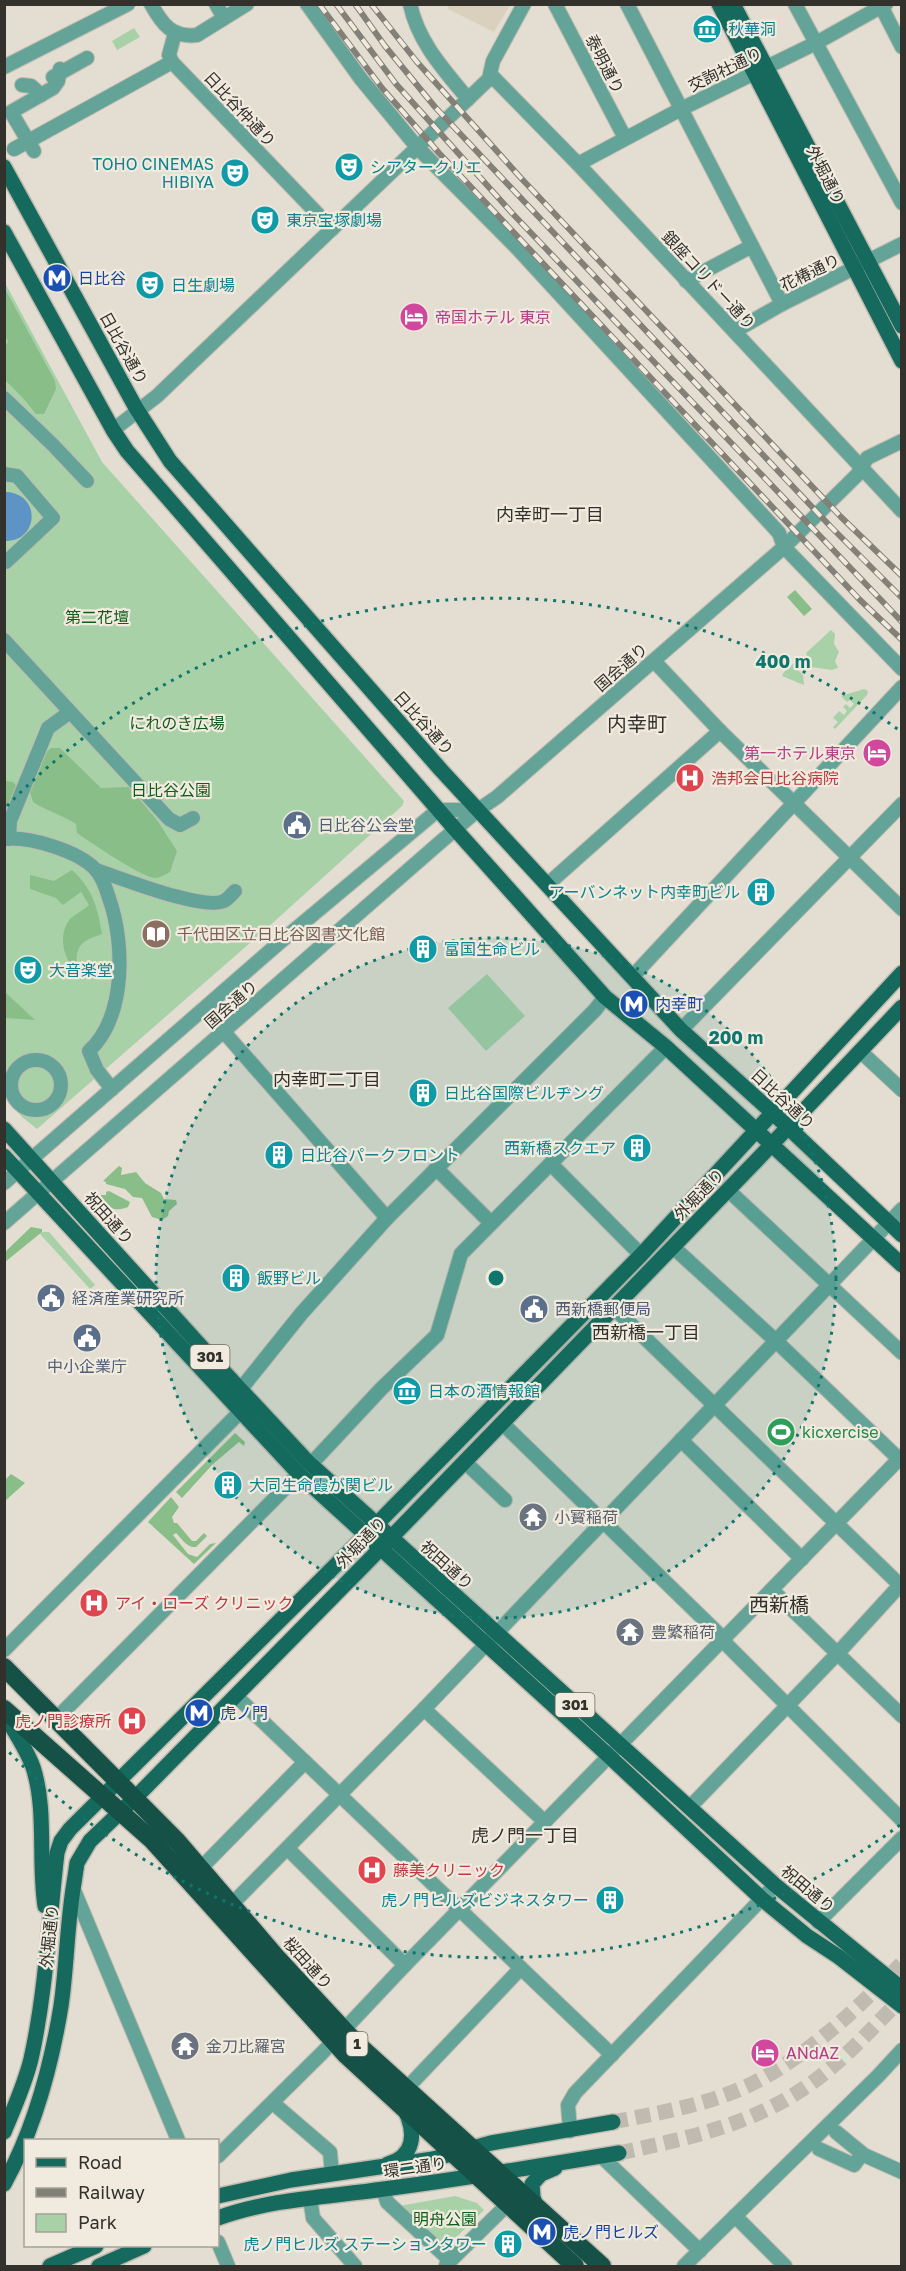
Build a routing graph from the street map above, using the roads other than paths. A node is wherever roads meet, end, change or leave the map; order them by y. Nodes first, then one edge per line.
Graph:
1 (128, 4) edge
2 (151, 4) edge
3 (216, 4) edge
4 (247, 4) edge
5 (307, 4) edge
6 (410, 4) edge
7 (524, 4) edge
8 (555, 4) edge
9 (627, 4) edge
10 (719, 4) edge
11 (733, 4) edge
12 (795, 4) edge
13 (882, 5) edge
14 (224, 18) junction
15 (176, 33) junction
16 (816, 43) junction
17 (902, 47) edge
18 (87, 58) dead end
19 (172, 62) junction
20 (4, 67) edge
21 (60, 69) dead end
22 (760, 70) junction
23 (491, 75) junction
24 (22, 85) dead end
25 (41, 94) junction
26 (468, 99) junction
27 (4, 105) edge
28 (681, 109) junction
29 (625, 138) junction
30 (417, 147) junction
31 (14, 149) dead end
32 (34, 151) dead end
33 (578, 164) junction
34 (4, 167) edge
35 (902, 203) edge
36 (332, 229) junction
37 (4, 232) edge
38 (902, 244) edge
39 (752, 246) junction
40 (862, 265) junction
41 (686, 281) junction
42 (782, 304) junction
43 (902, 326) edge
44 (735, 331) junction
45 (902, 361) edge
46 (4, 398) edge
47 (138, 411) junction
48 (112, 430) junction
49 (902, 441) edge
50 (861, 467) junction
51 (4, 474) edge
52 (87, 481) dead end
53 (902, 511) edge
54 (784, 547) junction
55 (4, 560) edge
56 (4, 640) edge
57 (654, 661) junction
58 (902, 669) edge
59 (902, 687) edge
60 (70, 712) junction
61 (720, 731) junction
62 (794, 803) junction
63 (902, 804) edge
64 (438, 810) junction
65 (478, 810) junction
66 (193, 818) dead end
67 (455, 829) junction
68 (7, 839) edge
69 (849, 858) junction
70 (96, 870) junction
71 (548, 885) junction
72 (235, 891) dead end
73 (902, 909) edge
74 (902, 973) edge
75 (632, 977) junction
76 (605, 997) junction
77 (901, 1007) edge
78 (681, 1030) junction
79 (224, 1032) junction
80 (666, 1047) junction
81 (860, 1051) junction
82 (112, 1089) junction
83 (902, 1090) edge
84 (773, 1113) junction
85 (788, 1127) junction
86 (4, 1129) edge
87 (756, 1132) junction
88 (771, 1145) junction
89 (4, 1156) edge
90 (32, 1161) junction
91 (550, 1164) junction
92 (436, 1168) junction
93 (19, 1172) junction
94 (51, 1182) junction
95 (4, 1183) edge
96 (728, 1190) junction
97 (39, 1193) junction
98 (902, 1209) edge
99 (387, 1218) junction
100 (4, 1223) edge
101 (491, 1223) junction
102 (888, 1223) junction
103 (902, 1236) edge
104 (873, 1239) junction
105 (673, 1247) junction
106 (641, 1255) junction
107 (902, 1265) edge
108 (830, 1285) junction
109 (614, 1308) junction
110 (776, 1341) junction
111 (902, 1353) edge
112 (240, 1400) junction
113 (714, 1405) junction
114 (502, 1423) junction
115 (681, 1440) junction
116 (900, 1458) edge
117 (465, 1462) junction
118 (305, 1469) junction
119 (506, 1500) dead end
120 (602, 1522) junction
121 (836, 1523) junction
122 (371, 1530) junction
123 (386, 1543) junction
124 (802, 1558) junction
125 (901, 1585) edge
126 (772, 1590) junction
127 (491, 1638) junction
128 (724, 1640) junction
129 (4, 1650) edge
130 (837, 1654) junction
131 (4, 1667) edge
132 (236, 1696) junction
133 (788, 1706) junction
134 (4, 1709) edge
135 (424, 1709) junction
136 (4, 1714) edge
137 (902, 1716) edge
138 (56, 1719) junction
139 (615, 1751) junction
140 (305, 1762) junction
141 (119, 1782) junction
142 (340, 1795) junction
143 (104, 1797) junction
144 (135, 1798) junction
145 (689, 1808) junction
146 (120, 1812) junction
147 (902, 1820) edge
148 (545, 1822) junction
149 (902, 1838) edge
150 (288, 1849) junction
151 (201, 1868) junction
152 (775, 1885) junction
153 (73, 1888) junction
154 (762, 1899) junction
155 (231, 1905) junction
156 (459, 1909) junction
157 (818, 1922) junction
158 (49, 1927) junction
159 (405, 1965) junction
160 (521, 1968) junction
161 (902, 1989) edge
162 (902, 2006) edge
163 (339, 2036) junction
164 (902, 2050) edge
165 (612, 2055) junction
166 (406, 2089) junction
167 (273, 2103) junction
168 (405, 2110) junction
169 (613, 2122) tunnel mouth
170 (570, 2131) junction
171 (4, 2132) edge
172 (836, 2132) dead end
173 (178, 2139) edge
174 (472, 2149) junction
175 (819, 2149) dead end
176 (619, 2153) tunnel mouth
177 (862, 2154) junction
178 (219, 2155) edge
179 (453, 2155) junction
180 (601, 2156) junction
181 (571, 2161) junction
182 (367, 2170) junction
183 (497, 2171) junction
184 (902, 2172) edge
185 (332, 2174) junction
186 (475, 2176) junction
187 (4, 2184) edge
188 (383, 2189) junction
189 (219, 2196) edge
190 (310, 2199) junction
191 (507, 2205) junction
192 (536, 2207) junction
193 (735, 2217) junction
194 (219, 2218) edge
195 (219, 2244) edge
196 (94, 2247) edge
197 (142, 2247) edge
198 (700, 2251) junction
199 (447, 2263) edge
200 (50, 2266) edge
201 (99, 2266) edge
202 (228, 2266) edge
203 (355, 2266) edge
204 (575, 2266) edge
205 (602, 2266) edge
206 (684, 2266) edge
207 (785, 2266) edge

1 - 20 street
2 - 15 street
3 - 14 street
4 - 14 street
5 - 30 street
6 - 26 street
7 - 23 street
8 - 29 street, 泰明通り
9 - 28 street
10 - 22 main road, 外堀通り
11 - 22 main road, 外堀通り
12 - 16 street
13 - 16 street, 交詢社通り
13 - 17 street
14 - 15 street
15 - 19 street
16 - 22 street, 交詢社通り
16 - 35 street
18 - 27 street
19 - 31 street
19 - 36 street, 日比谷仲通り
21 - 25 street
22 - 28 street, 交詢社通り
22 - 40 main road, 外堀通り
23 - 26 street
23 - 33 street, 銀座コリドー通り
24 - 25 street
25 - 32 street
26 - 30 street
28 - 29 street, 交詢社通り
28 - 39 street
29 - 33 street, 交詢社通り
30 - 36 street
30 - 54 street
33 - 41 street, 銀座コリドー通り
34 - 47 main road, 日比谷通り
36 - 47 street
37 - 48 main road
38 - 40 street, 花椿通り
39 - 41 street
39 - 42 street
40 - 42 street, 花椿通り
40 - 43 main road, 外堀通り
40 - 45 main road, 外堀通り
41 - 44 street, 銀座コリドー通り
42 - 44 street, 花椿通り
44 - 50 street, 銀座コリドー通り
46 - 52 street
47 - 48 street
47 - 65 main road, 日比谷通り
48 - 64 main road
49 - 50 street, 国会通り
50 - 53 street, 銀座コリドー通り
50 - 54 street, 国会通り
51 - 55 street
54 - 57 street, 国会通り
54 - 58 street
56 - 60 street
57 - 61 street
57 - 65 street, 国会通り
59 - 62 street
60 - 66 street
60 - 68 street
61 - 62 street
61 - 71 street
62 - 69 street
62 - 75 street
63 - 69 street
64 - 65 street
64 - 67 main road
64 - 82 street, 国会通り
65 - 67 street, 国会通り
65 - 71 main road, 日比谷通り
67 - 76 main road
67 - 79 street, 国会通り
68 - 70 street
69 - 73 street
69 - 78 street
70 - 72 street
70 - 82 street
71 - 75 main road, 日比谷通り
74 - 84 main road, 外堀通り
75 - 78 main road, 日比谷通り
76 - 80 main road
76 - 92 street
77 - 81 main road, 外堀通り
78 - 84 main road, 日比谷通り
79 - 94 street, 国会通り
79 - 99 street
80 - 87 main road
80 - 91 street
81 - 83 street
81 - 85 main road, 外堀通り
82 - 90 street, 国会通り
84 - 85 main road, 日比谷通り
84 - 87 main road, 外堀通り
85 - 88 main road, 外堀通り
85 - 102 main road, 日比谷通り
86 - 90 main road, 祝田通り / 301
87 - 88 main road
87 - 106 main road, 外堀通り
88 - 96 main road, 外堀通り
88 - 104 main road
89 - 93 main road, 祝田通り / 301
90 - 93 street, 国会通り
90 - 94 main road, 祝田通り / 301
91 - 101 street
91 - 106 street
92 - 99 street
92 - 101 street
93 - 95 street
93 - 97 main road, 祝田通り / 301
94 - 97 street, 国会通り
94 - 112 main road, 祝田通り / 301
96 - 105 main road, 外堀通り
96 - 108 street
97 - 100 street, 国会通り
97 - 112 main road, 祝田通り / 301
98 - 102 street
99 - 112 street
101 - 118 street
102 - 103 main road, 日比谷通り
102 - 104 street
104 - 107 main road
104 - 108 street
105 - 109 main road, 外堀通り
105 - 110 street
106 - 122 main road, 外堀通り
108 - 110 street
108 - 111 street
109 - 113 street
109 - 114 main road, 外堀通り
110 - 113 street
110 - 116 street
112 - 118 main road, 祝田通り / 301
112 - 118 main road, 祝田通り / 301
112 - 129 street
113 - 115 street
113 - 121 street
114 - 117 main road, 外堀通り
114 - 120 street
115 - 120 street
115 - 124 street
116 - 121 street
117 - 119 street
117 - 123 main road, 外堀通り
118 - 122 main road, 祝田通り / 301
118 - 138 street
120 - 127 street
120 - 128 street
121 - 124 street
121 - 125 street
122 - 123 main road, 祝田通り / 301
122 - 141 main road, 外堀通り
123 - 127 main road, 祝田通り / 301
123 - 132 main road, 外堀通り
124 - 126 street
125 - 130 street
126 - 128 street
126 - 130 street
127 - 135 street
127 - 139 main road, 祝田通り / 301
128 - 133 street
128 - 139 street
130 - 133 street
130 - 137 street
131 - 138 highway, 桜田通り / 1
132 - 140 street
132 - 144 main road, 外堀通り
133 - 145 street
133 - 147 street
134 - 143 highway, 桜田通り / 1
135 - 142 street
135 - 148 street
136 - 158 main road
138 - 141 highway, 桜田通り / 1
139 - 145 main road, 祝田通り / 301
139 - 148 street
139 - 154 main road, 祝田通り / 301
140 - 142 street
140 - 151 street
141 - 143 main road, 外堀通り
141 - 144 highway, 桜田通り / 1
142 - 150 street
142 - 156 street
143 - 146 highway, 桜田通り / 1
143 - 158 main road, 外堀通り
144 - 146 main road, 外堀通り
144 - 151 highway, 桜田通り / 1
145 - 152 main road, 祝田通り / 301
146 - 153 main road, 外堀通り
146 - 163 highway, 桜田通り / 1
148 - 156 street
149 - 157 street
150 - 155 street
150 - 159 street
151 - 155 highway, 桜田通り / 1
152 - 154 street
152 - 157 main road, 祝田通り / 301
153 - 173 street
153 - 187 main road, 外堀通り
154 - 162 main road, 祝田通り / 301
154 - 165 street
155 - 163 highway, 桜田通り / 1
156 - 159 street
156 - 160 street
157 - 161 main road, 祝田通り / 301
158 - 171 main road, 外堀通り
159 - 163 street
160 - 165 street
160 - 166 street
163 - 166 highway, 桜田通り / 1
163 - 167 street
163 - 168 highway, 桜田通り / 1
164 - 193 street
165 - 170 street
166 - 174 highway, 桜田通り / 1
167 - 178 street
167 - 185 street
168 - 179 highway, 桜田通り / 1
168 - 182 main road
169 - 170 main road, 環二通り
170 - 174 main road, 環二通り
172 - 177 street
174 - 179 main road, 環二通り
174 - 183 highway, 桜田通り / 1
175 - 177 street
176 - 180 main road, 環二通り
177 - 184 street
179 - 182 main road, 環二通り
179 - 186 highway, 桜田通り / 1
180 - 181 main road, 環二通り
180 - 198 street
181 - 183 main road, 環二通り
181 - 192 main road
182 - 185 main road, 環二通り
183 - 186 main road, 環二通り
183 - 192 highway, 桜田通り / 1
185 - 189 main road, 環二通り
186 - 188 main road, 環二通り
186 - 191 highway, 桜田通り / 1
188 - 190 main road, 環二通り
188 - 199 street
190 - 194 main road, 環二通り
190 - 203 street
191 - 199 street
191 - 204 highway, 桜田通り / 1
192 - 205 highway, 桜田通り / 1
193 - 198 street
193 - 207 street
195 - 202 street
196 - 200 main road
197 - 201 main road
198 - 206 street

